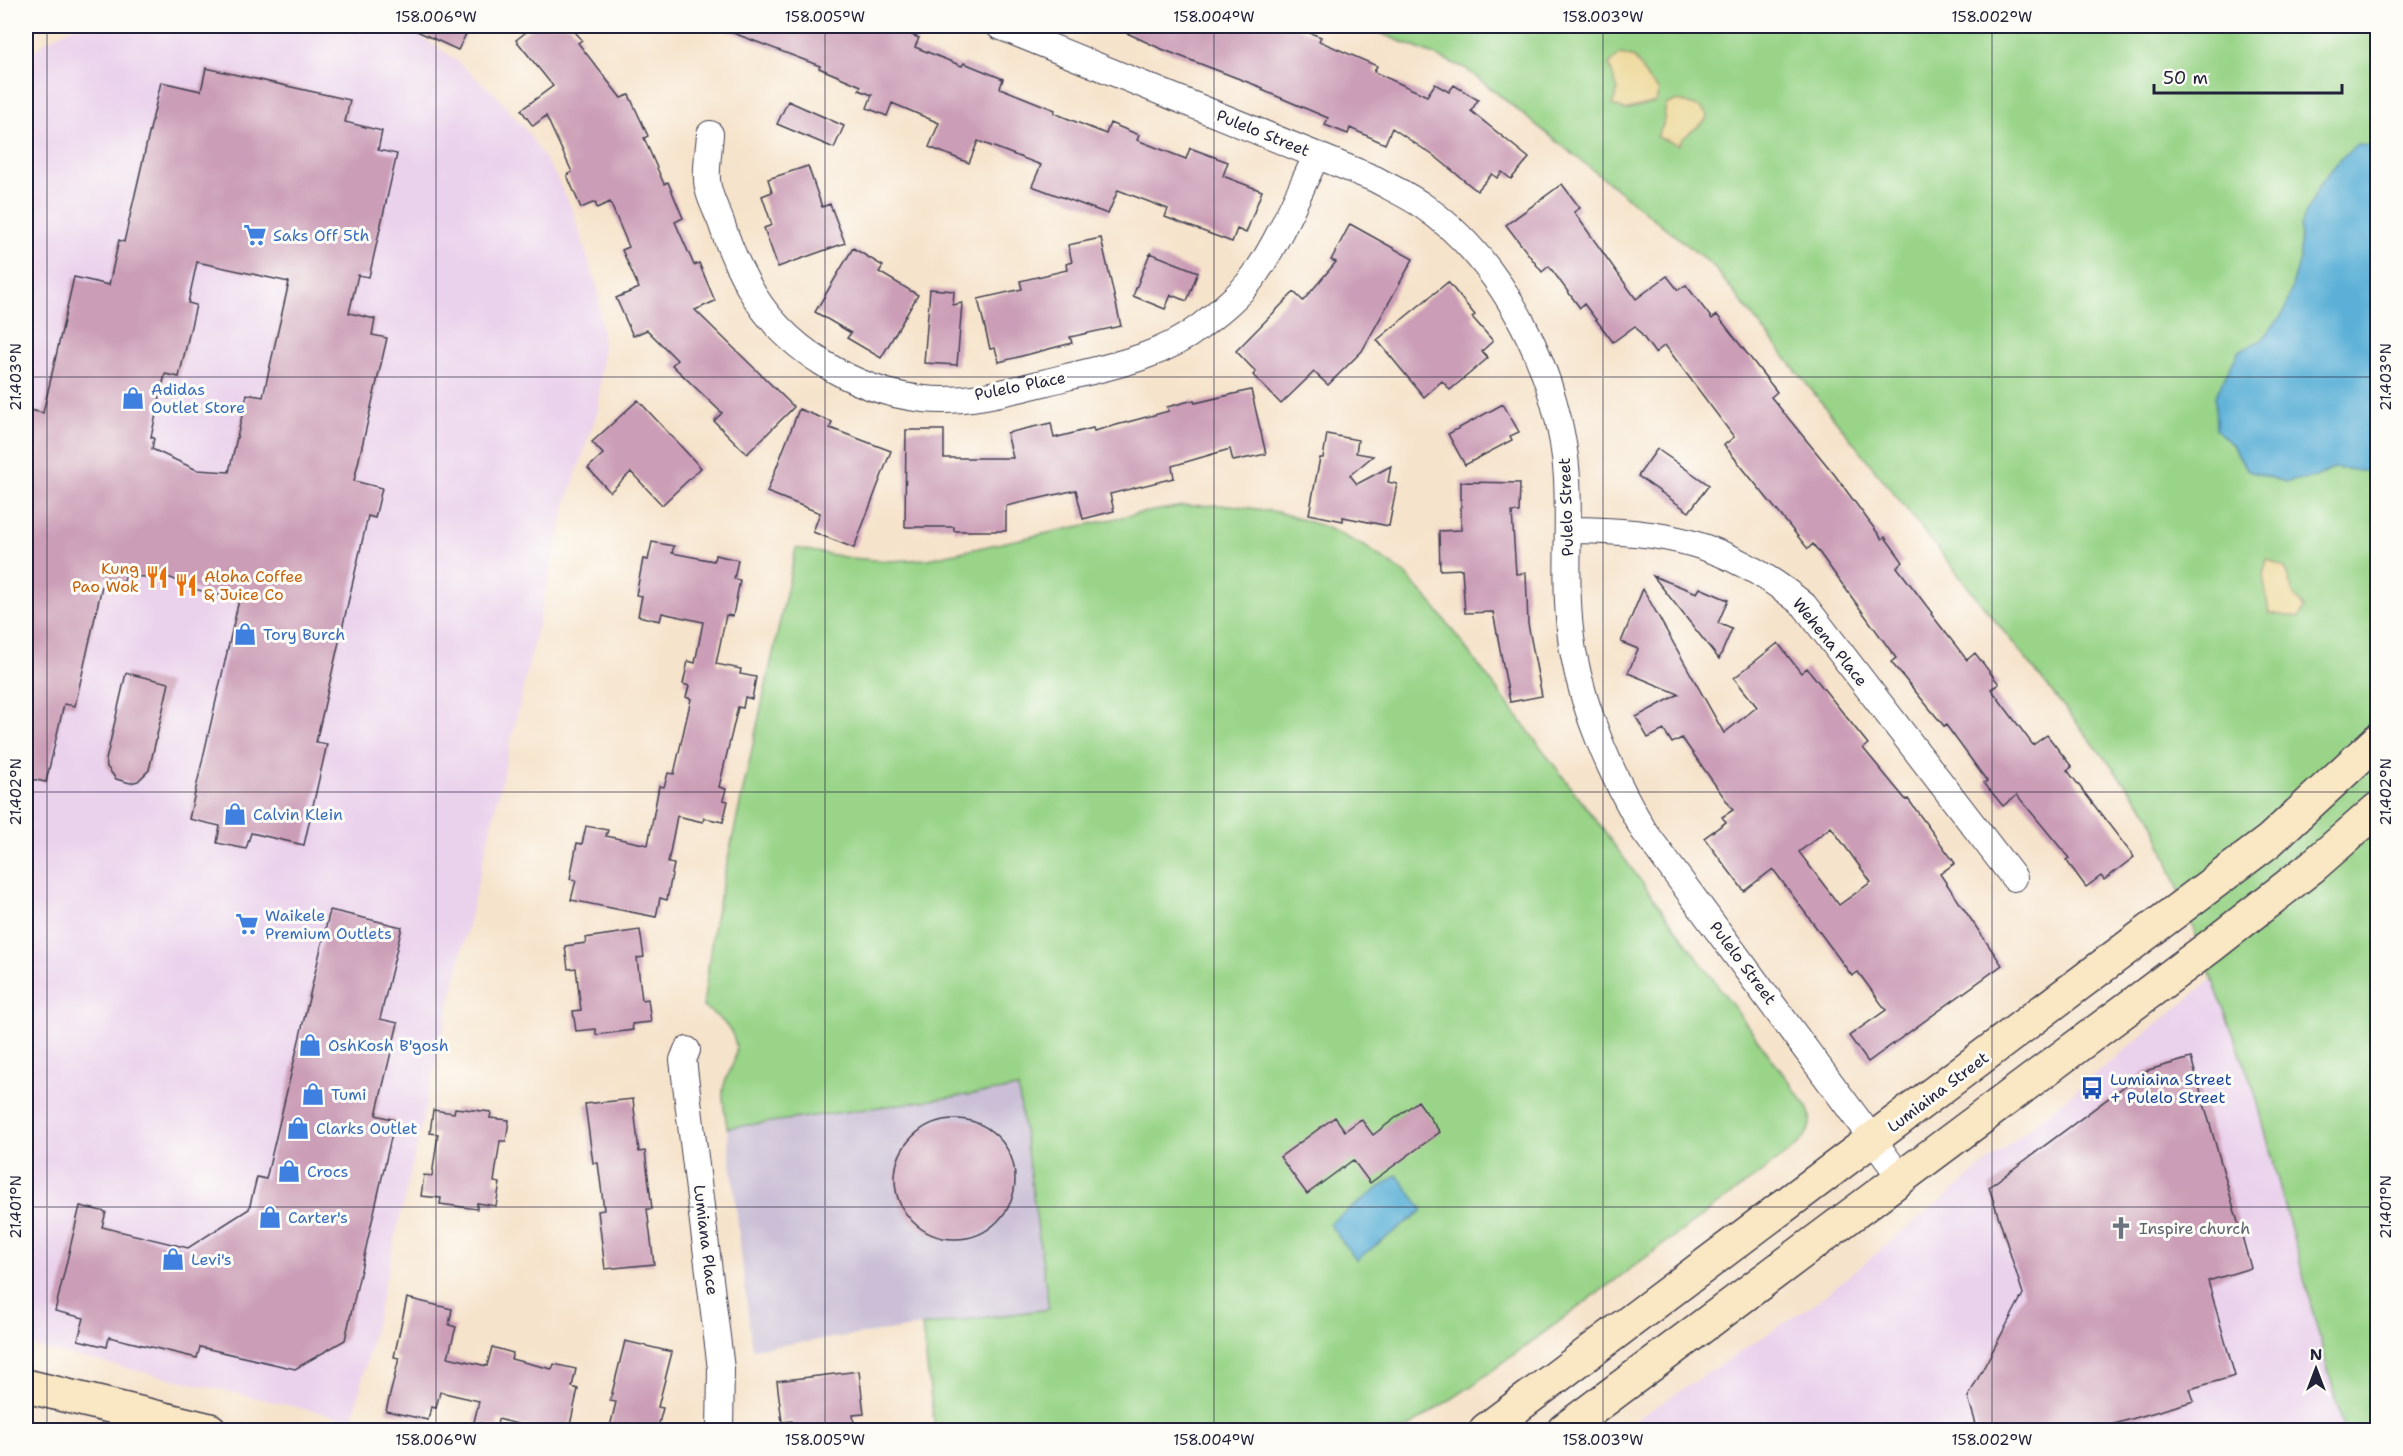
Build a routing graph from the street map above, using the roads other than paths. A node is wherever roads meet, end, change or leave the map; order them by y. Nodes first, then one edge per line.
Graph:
1 (999, 26) edge
2 (710, 134) dead end
3 (1317, 155) junction
4 (1568, 530) junction
5 (2378, 740) edge
6 (2378, 809) edge
7 (2014, 878) dead end
8 (687, 1050) dead end
9 (1874, 1140) junction
10 (1901, 1178) junction
11 (26, 1386) edge
12 (210, 1431) edge
13 (720, 1431) edge
14 (1486, 1431) edge
15 (1564, 1431) edge

1 - 3 street, Pulelo Street
2 - 3 street, Pulelo Place
3 - 4 street, Pulelo Street
4 - 7 street, Wehena Place
4 - 9 street, Pulelo Street
5 - 9 main road, Lumiaina Street
6 - 10 main road
8 - 13 street, Lumiana Place
9 - 10 street, Pulelo Street
9 - 14 main road, Lumiaina Street
10 - 15 main road
11 - 12 main road

